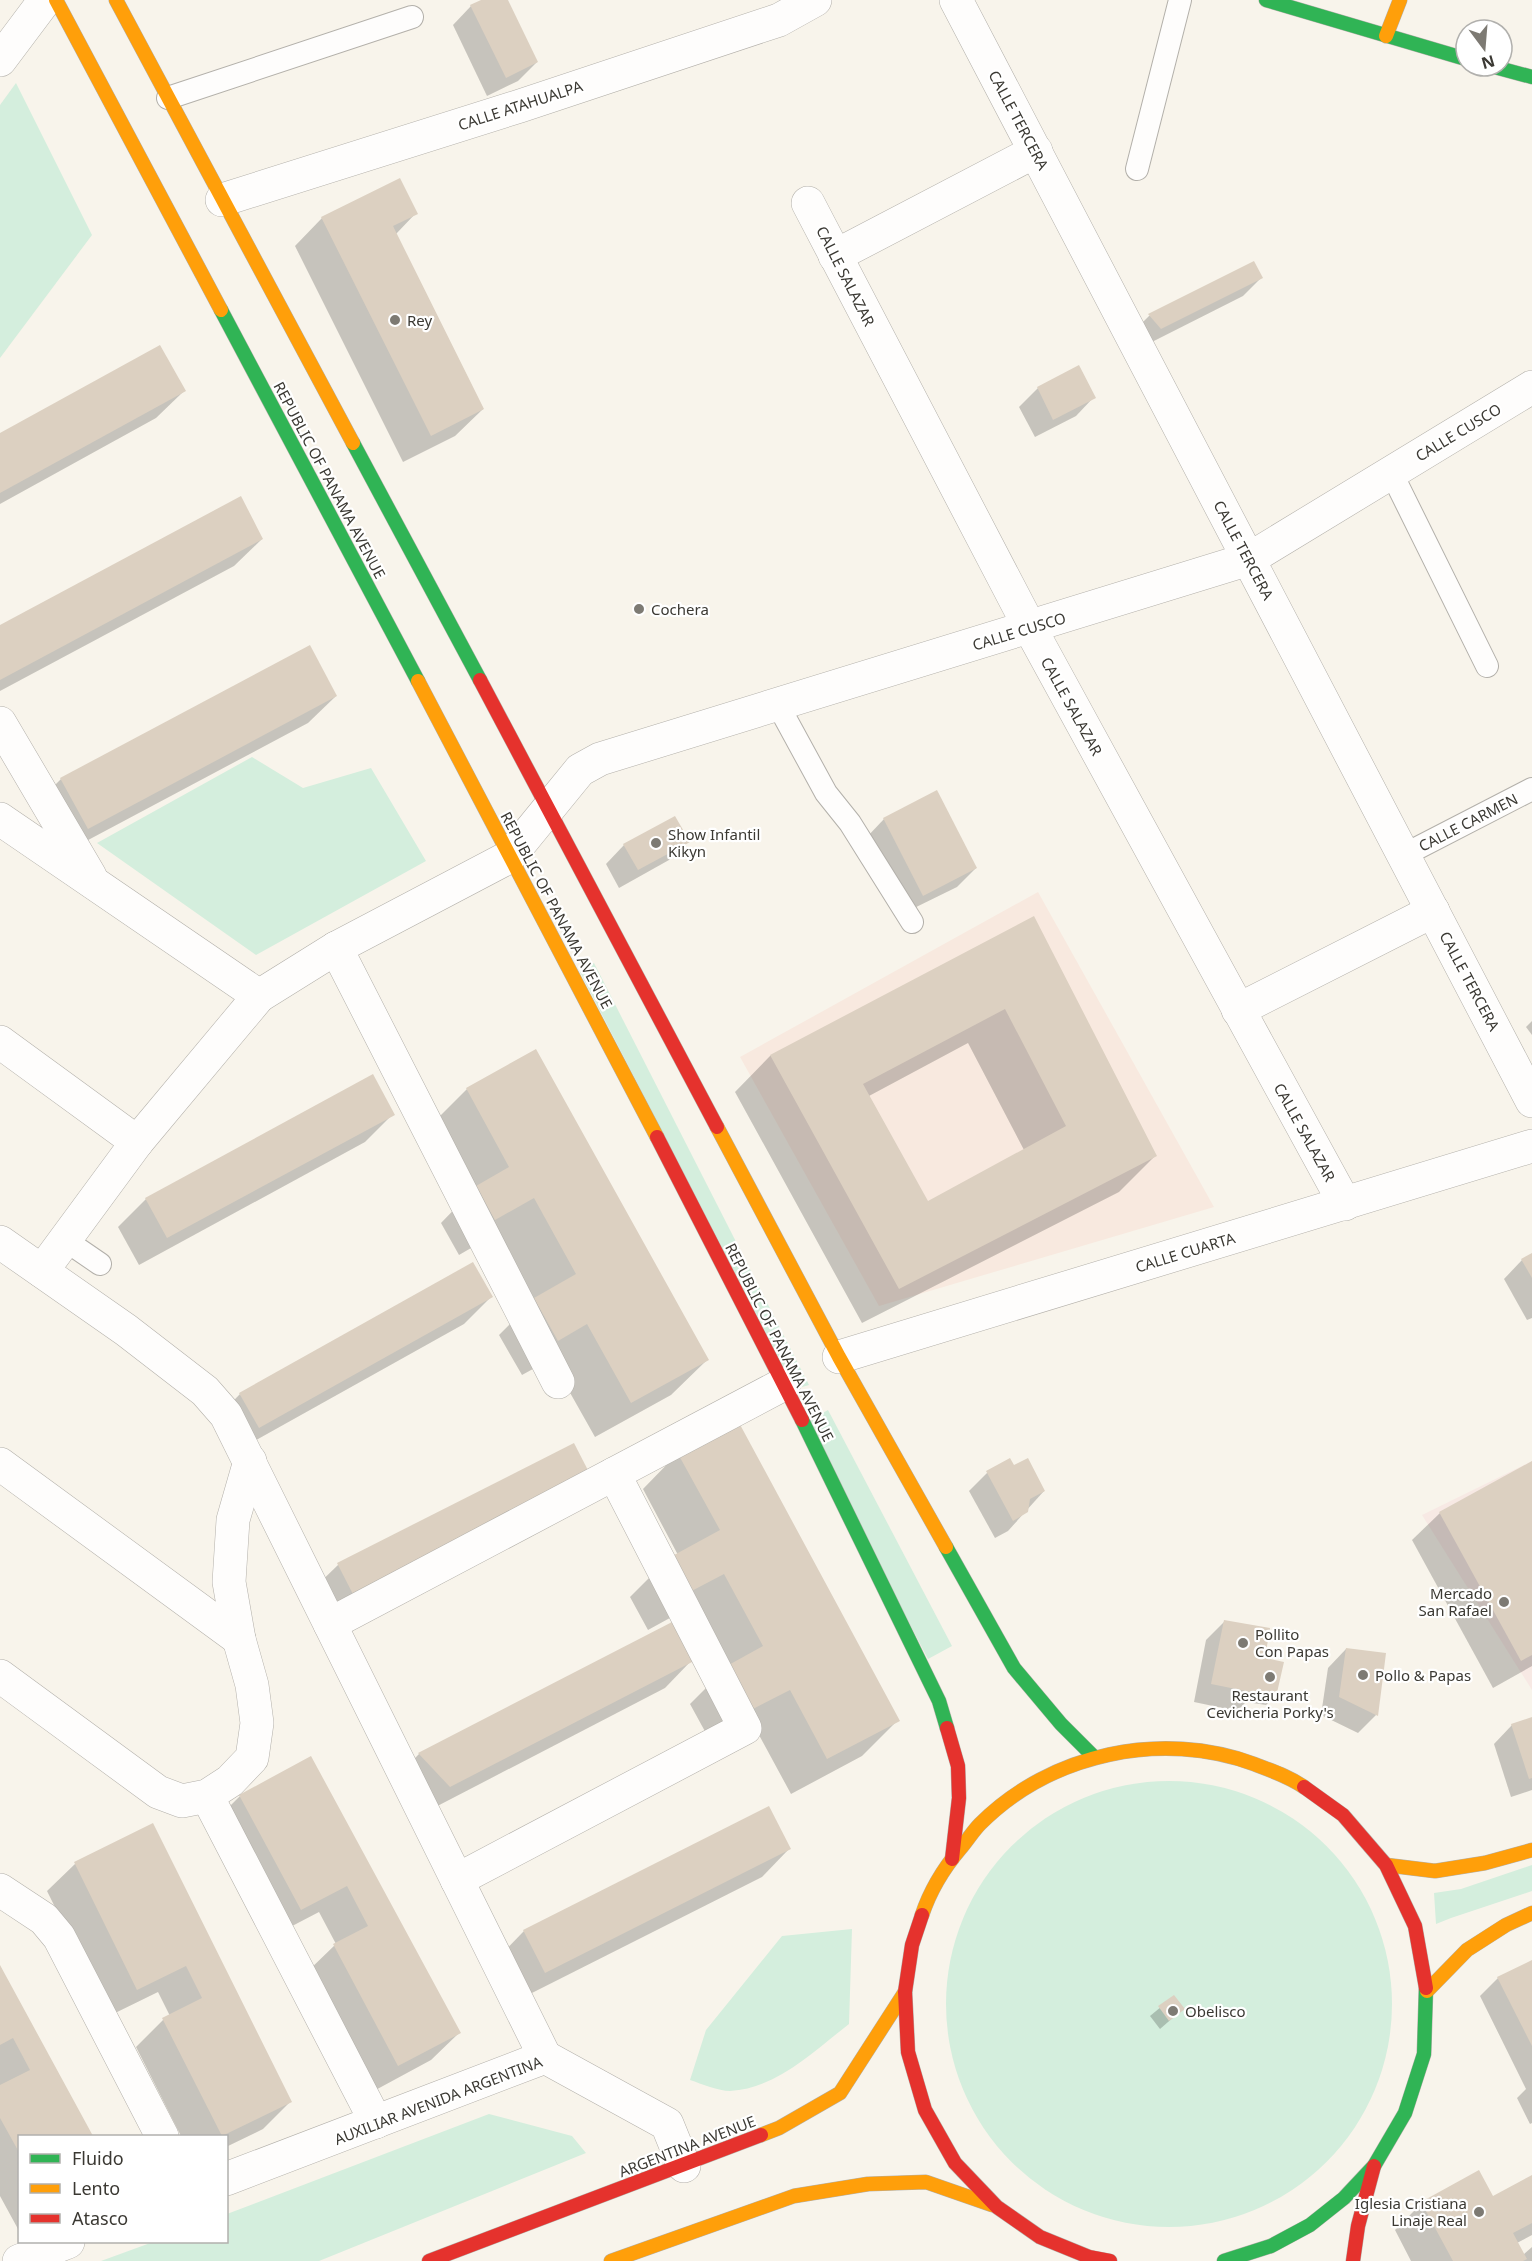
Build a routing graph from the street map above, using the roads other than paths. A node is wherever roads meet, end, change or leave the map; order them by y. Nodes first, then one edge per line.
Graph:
1 (45, 0) edge
2 (56, 0) edge
3 (116, 0) edge
4 (815, 0) edge
5 (956, 0) edge
6 (1180, 0) edge
7 (1266, 0) edge
8 (1400, 0) edge
9 (412, 17) dead end
10 (1386, 36) junction
11 (1454, 56) edge
12 (0, 60) edge
13 (1514, 72) edge
14 (1532, 77) edge
15 (168, 98) junction
16 (1036, 151) junction
17 (1137, 169) dead end
18 (222, 200) junction
19 (808, 203) dead end
20 (835, 256) junction
21 (1532, 387) edge
22 (1391, 472) junction
23 (1249, 559) junction
24 (1030, 628) junction
25 (1487, 666) dead end
26 (778, 705) junction
27 (0, 723) edge
28 (1532, 789) edge
29 (549, 809) junction
30 (0, 819) edge
31 (1404, 855) junction
32 (509, 857) junction
33 (96, 885) junction
34 (1433, 911) junction
35 (912, 922) dead end
36 (336, 948) junction
37 (259, 996) junction
38 (1238, 1010) junction
39 (0, 1042) edge
40 (1532, 1101) edge
41 (137, 1142) junction
42 (1532, 1146) edge
43 (1345, 1204) junction
44 (65, 1240) junction
45 (0, 1242) edge
46 (100, 1264) dead end
47 (42, 1271) junction
48 (838, 1357) junction
49 (558, 1382) dead end
50 (784, 1384) junction
51 (250, 1461) junction
52 (0, 1464) edge
53 (614, 1474) junction
54 (330, 1624) junction
55 (239, 1639) junction
56 (0, 1676) edge
57 (1094, 1757) junction
58 (207, 1796) junction
59 (1532, 1850) edge
60 (952, 1859) junction
61 (1386, 1865) junction
62 (457, 1880) junction
63 (0, 1890) edge
64 (1532, 1913) edge
65 (1428, 1991) junction
66 (905, 1992) junction
67 (545, 2057) junction
68 (376, 2122) junction
69 (161, 2135) edge
70 (684, 2166) junction
71 (1374, 2166) junction
72 (228, 2178) edge
73 (997, 2207) junction
74 (63, 2243) edge
75 (19, 2261) edge
76 (429, 2261) edge
77 (611, 2261) edge
78 (1110, 2261) edge
79 (1224, 2261) edge
80 (1353, 2261) edge

1 - 12 street
2 - 32 main road, REPUBLIC OF PANAMA AVENUE
3 - 15 main road
4 - 18 street, CALLE ATAHUALPA
5 - 16 street, CALLE TERCERA
6 - 17 lane
7 - 10 main road
8 - 10 main road
9 - 15 lane
10 - 11 main road
13 - 14 main road
15 - 18 main road
16 - 20 street
16 - 23 street, CALLE TERCERA
18 - 29 main road
19 - 20 street, CALLE SALAZAR
20 - 24 street, CALLE SALAZAR
21 - 22 street, CALLE CUSCO
22 - 23 street, CALLE CUSCO
22 - 25 lane
23 - 24 street, CALLE CUSCO
23 - 31 street, CALLE TERCERA
24 - 26 street, CALLE CUSCO
24 - 38 street, CALLE SALAZAR
26 - 29 street, CALLE CUSCO
26 - 35 lane
27 - 33 street
28 - 31 lane, CALLE CARMEN
29 - 32 street, CALLE CUSCO
29 - 48 main road
30 - 33 street
31 - 34 street, CALLE TERCERA
32 - 36 street
32 - 50 main road, REPUBLIC OF PANAMA AVENUE
33 - 37 street
34 - 38 street
34 - 40 street, CALLE TERCERA
36 - 37 street
36 - 49 street
37 - 41 street
38 - 43 street, CALLE SALAZAR
39 - 41 street
41 - 44 street
42 - 43 street, CALLE CUARTA
43 - 48 street, CALLE CUARTA
44 - 46 lane
44 - 47 street
45 - 47 street
47 - 51 street
48 - 57 main road
50 - 53 street
50 - 60 main road, REPUBLIC OF PANAMA AVENUE
51 - 54 street
51 - 55 street
52 - 55 street
53 - 54 street
53 - 62 street
54 - 62 street
55 - 58 street
56 - 58 street
57 - 60 main road
57 - 61 main road
58 - 68 street
59 - 61 main road
60 - 66 main road
61 - 65 main road
62 - 67 street
63 - 69 street
64 - 65 main road
65 - 71 main road
66 - 70 main road, ARGENTINA AVENUE
66 - 73 main road
67 - 68 street, AUXILIAR AVENIDA ARGENTINA
67 - 70 street, AUXILIAR AVENIDA ARGENTINA
68 - 72 street, AUXILIAR AVENIDA ARGENTINA
70 - 76 main road, ARGENTINA AVENUE
71 - 79 main road
71 - 80 main road
73 - 77 main road
73 - 78 main road
74 - 75 street

